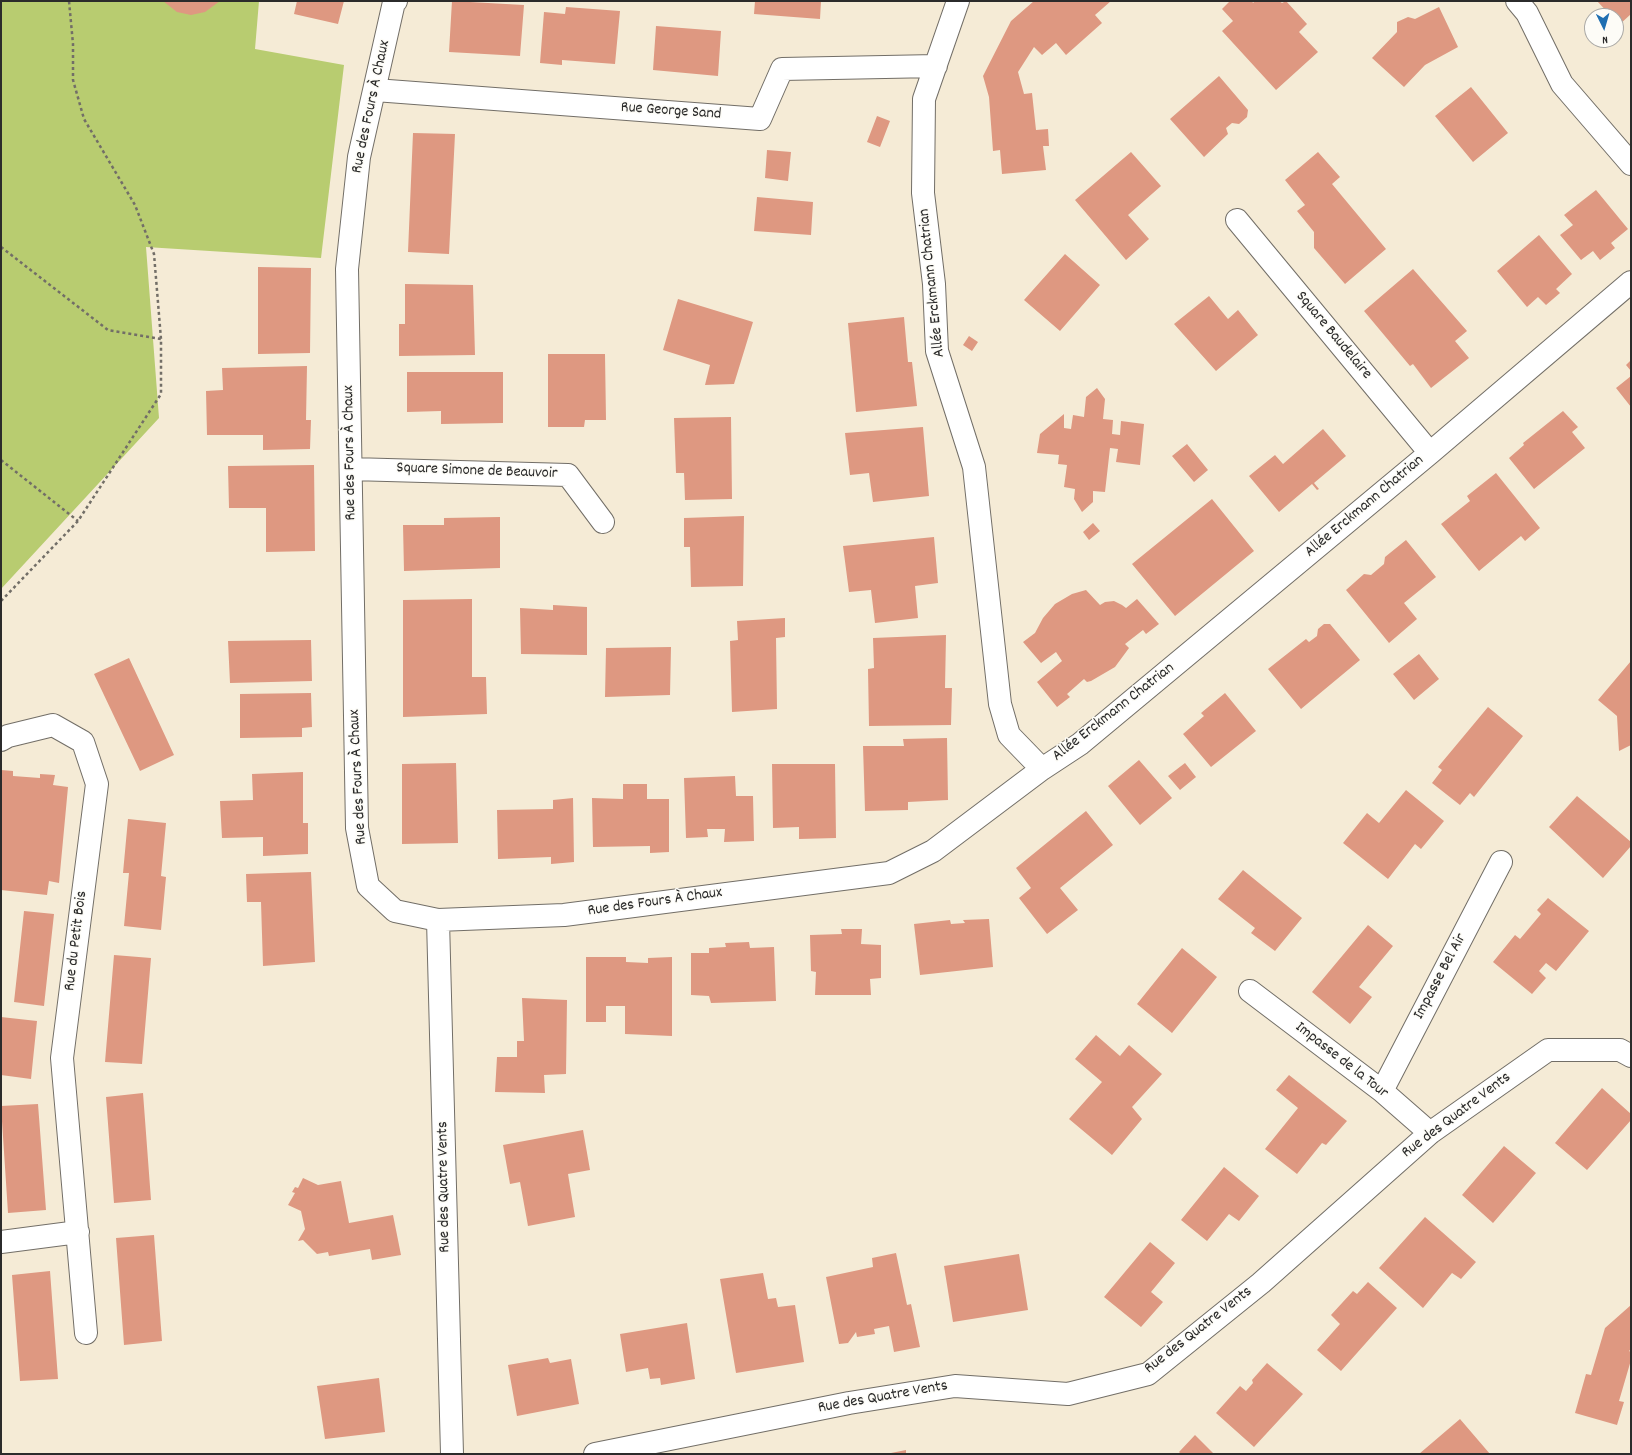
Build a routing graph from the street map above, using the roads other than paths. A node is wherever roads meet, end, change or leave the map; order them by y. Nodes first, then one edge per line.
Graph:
1 (396, 1) edge
2 (958, 1) edge
3 (1517, 1) edge
4 (936, 66) junction
5 (375, 90) junction
6 (1631, 164) edge
7 (1237, 220) dead end
8 (1631, 282) edge
9 (1430, 453) junction
10 (351, 469) junction
11 (603, 522) dead end
12 (1, 740) edge
13 (1042, 769) junction
14 (1501, 862) dead end
15 (438, 920) junction
16 (1250, 991) dead end
17 (1631, 1056) edge
18 (1382, 1091) junction
19 (1430, 1133) junction
20 (78, 1232) junction
21 (1, 1242) edge
22 (86, 1333) dead end
23 (452, 1454) edge
24 (595, 1454) edge

1 - 5 street, Rue des Fours À Chaux
2 - 4 street, Allée Erckmann Chatrian
3 - 6 street
4 - 5 street, Rue George Sand
4 - 13 street, Allée Erckmann Chatrian
5 - 10 street, Rue des Fours À Chaux
7 - 9 street, Square Baudelaire
8 - 9 street, Allée Erckmann Chatrian
9 - 13 street, Allée Erckmann Chatrian
10 - 11 street, Square Simone de Beauvoir
10 - 15 street, Rue des Fours À Chaux
12 - 20 street, Rue du Petit Bois
13 - 15 street, Rue des Fours À Chaux
14 - 18 street, Impasse Bel Air
15 - 23 street, Rue des Quatre Vents
16 - 18 street, Impasse de la Tour
17 - 19 street, Rue des Quatre Vents
18 - 19 street, Impasse de la Tour
19 - 24 street, Rue des Quatre Vents
20 - 21 street
20 - 22 street, Rue du Petit Bois

